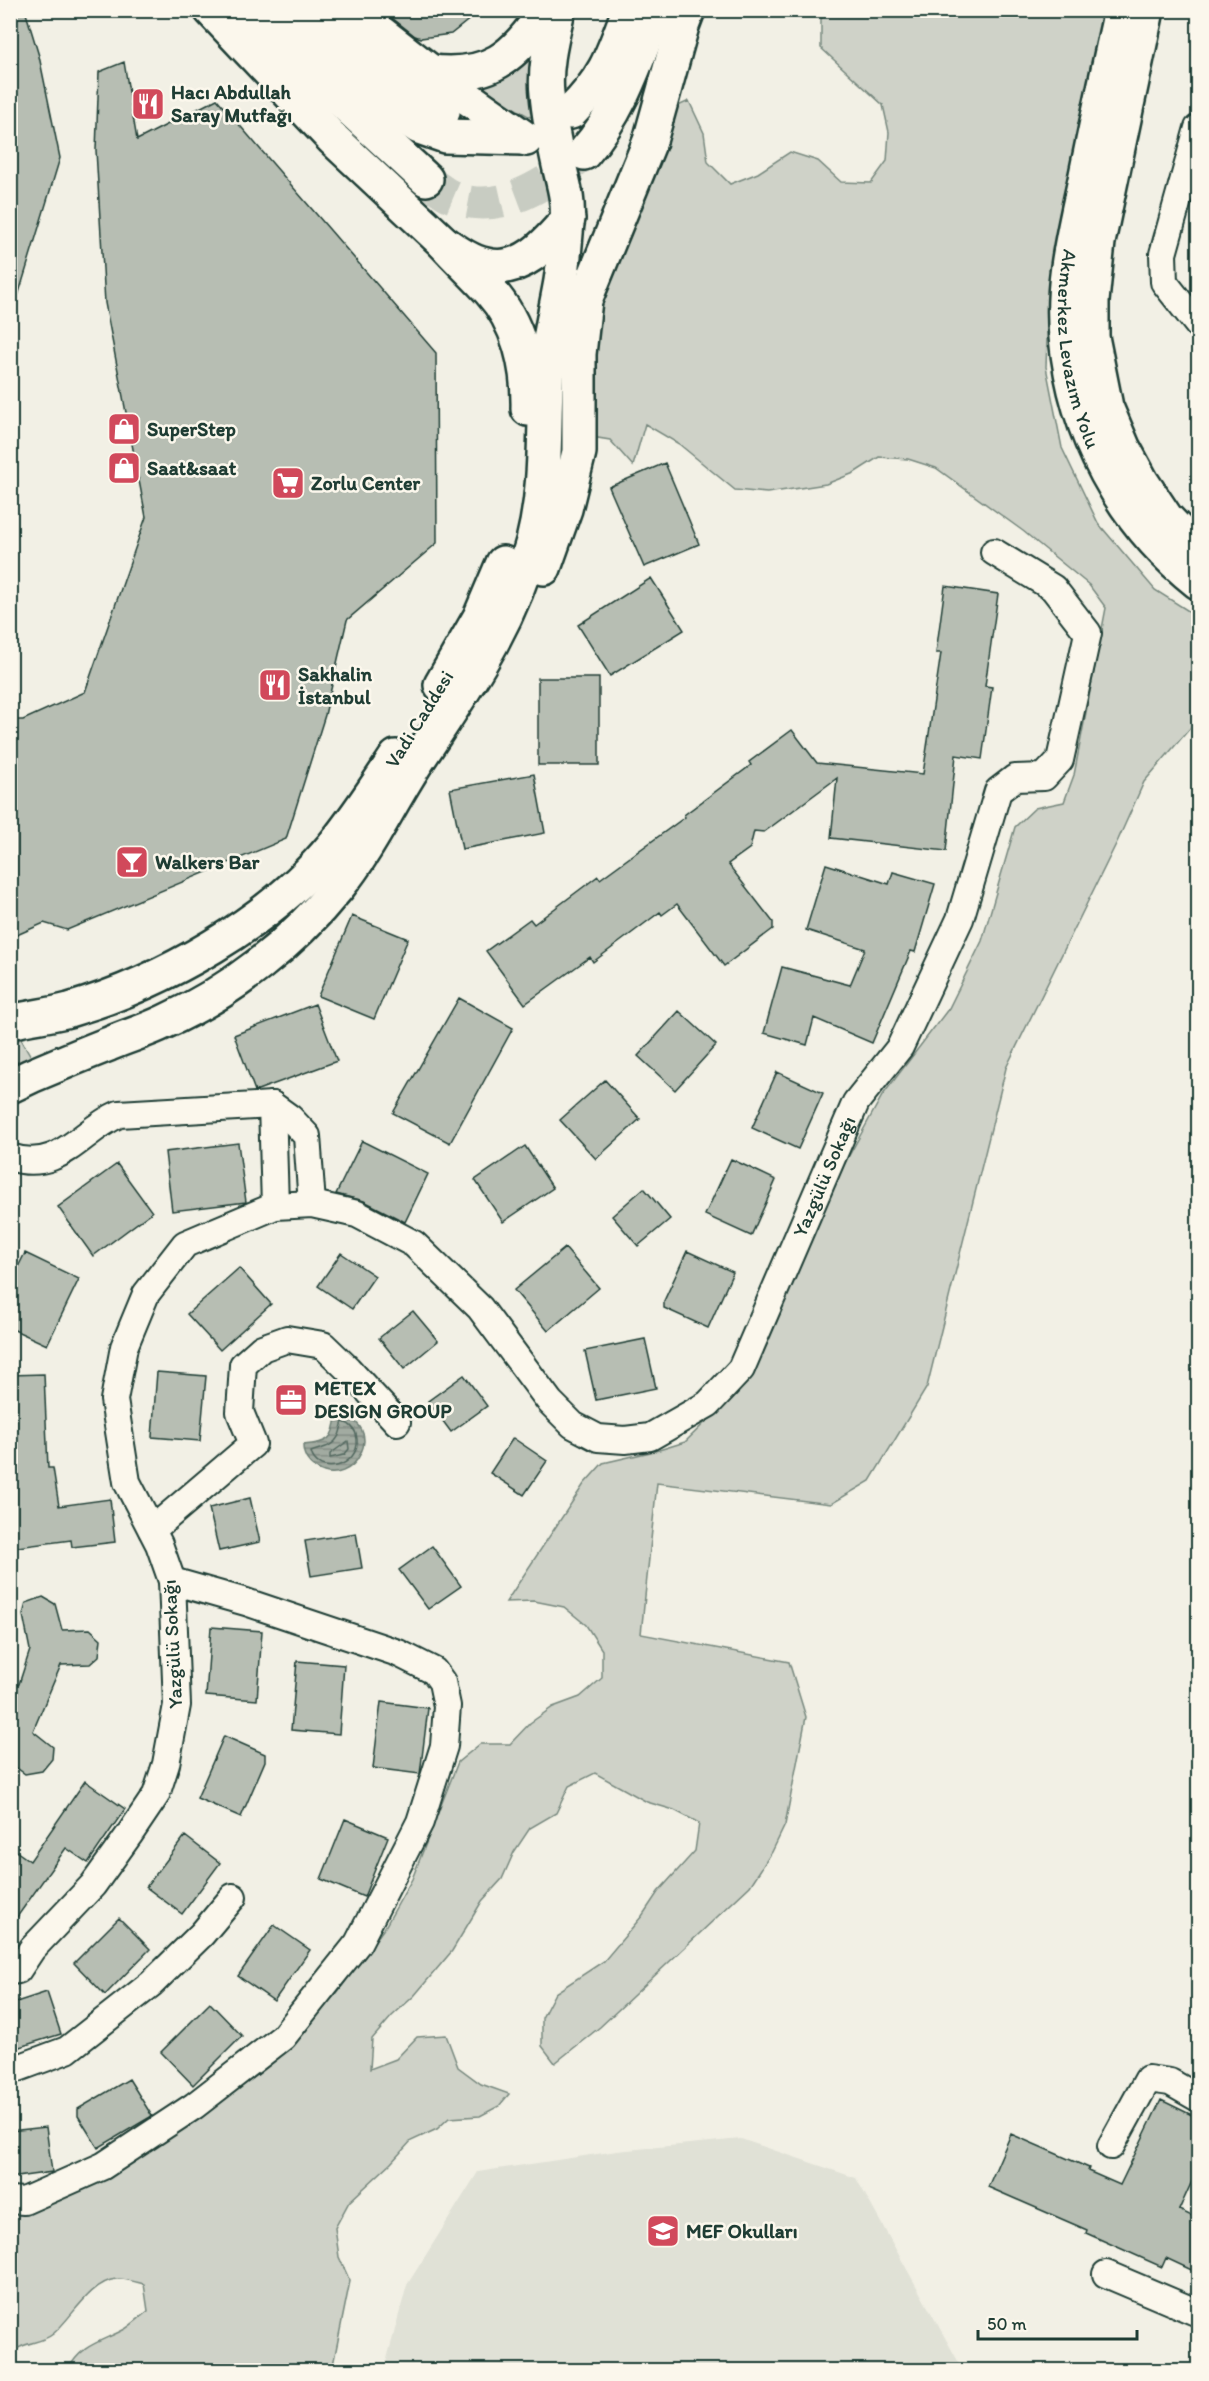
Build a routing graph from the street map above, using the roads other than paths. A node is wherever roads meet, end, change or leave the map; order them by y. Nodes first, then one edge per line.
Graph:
1 (211, 10) edge
2 (243, 10) edge
3 (277, 10) edge
4 (314, 10) edge
5 (351, 10) edge
6 (546, 10) edge
7 (558, 10) edge
8 (628, 10) edge
9 (656, 10) edge
10 (688, 10) edge
11 (1121, 10) edge
12 (1147, 10) edge
13 (431, 72) junction
14 (443, 112) dead end
15 (571, 112) dead end
16 (1198, 128) edge
17 (524, 138) junction
18 (572, 160) junction
19 (426, 179) tunnel mouth
20 (567, 219) junction
21 (444, 243) junction
22 (1198, 325) edge
23 (1198, 551) edge
24 (994, 552) dead end
25 (1198, 582) edge
26 (498, 636) junction
27 (10, 1022) edge
28 (10, 1086) edge
29 (272, 1105) junction
30 (10, 1157) edge
31 (312, 1204) junction
32 (275, 1206) junction
33 (397, 1422) dead end
34 (152, 1530) junction
35 (172, 1581) junction
36 (233, 1897) dead end
37 (10, 1971) edge
38 (10, 2071) edge
39 (1198, 2098) edge
40 (1111, 2146) dead end
41 (10, 2200) edge
42 (1106, 2274) dead end
43 (1198, 2313) edge

1 - 21 main road
2 - 19 main road
3 - 17 main road
4 - 14 main road
5 - 13 main road
6 - 13 main road
7 - 18 main road
8 - 15 main road
9 - 18 main road
10 - 26 main road
11 - 25 main road, Akmerkez Levazım Yolu
12 - 23 main road, Akmerkez Levazım Yolu
13 - 17 main road
16 - 22 street
17 - 18 main road
18 - 20 main road
20 - 21 main road
20 - 26 main road
21 - 27 main road, Vadi Caddesi
24 - 31 street, Yazgülü Sokağı
26 - 28 main road, Vadi Caddesi
29 - 30 street
29 - 31 street
29 - 32 street
31 - 32 street, Yazgülü Sokağı
32 - 34 street, Yazgülü Sokağı
33 - 34 street
34 - 35 street, Yazgülü Sokağı
35 - 37 street, Yazgülü Sokağı
35 - 41 street
36 - 38 street
39 - 40 street
42 - 43 street

